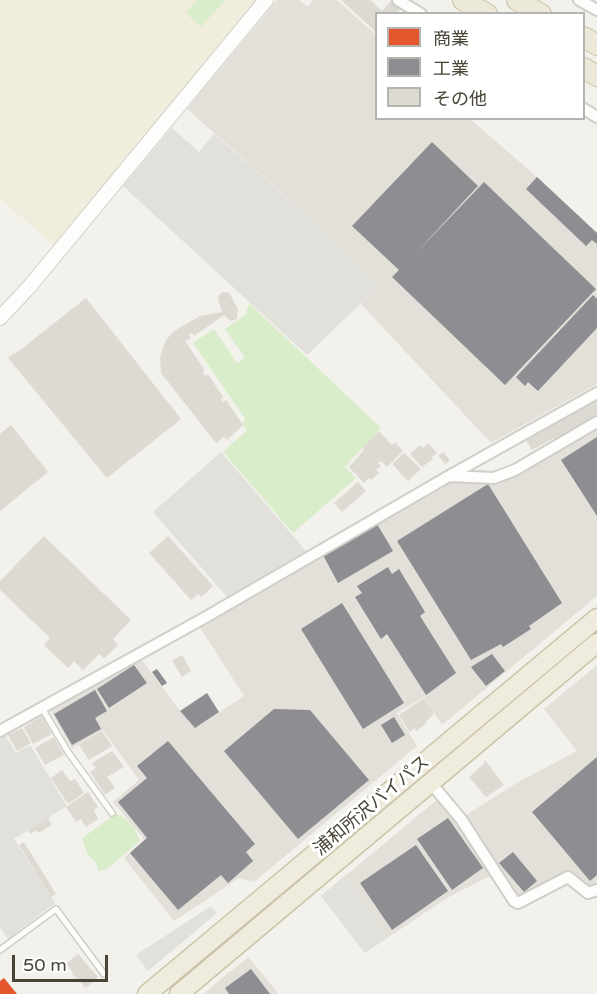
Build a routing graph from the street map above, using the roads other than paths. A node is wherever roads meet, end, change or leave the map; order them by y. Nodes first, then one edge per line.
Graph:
1 (266, 0) edge
2 (398, 0) edge
3 (463, 0) edge
4 (518, 0) edge
5 (579, 0) edge
6 (597, 10) edge
7 (418, 12) edge
8 (484, 12) edge
9 (539, 12) edge
10 (0, 318) edge
11 (597, 393) edge
12 (597, 422) edge
13 (449, 476) junction
14 (597, 618) edge
15 (597, 643) edge
16 (42, 708) junction
17 (0, 732) edge
18 (430, 782) junction
19 (112, 813) dead end
20 (597, 890) edge
21 (0, 950) edge
22 (104, 974) dead end
23 (147, 994) edge
24 (179, 994) edge

1 - 10 street
2 - 7 street
3 - 8 highway
4 - 9 highway
5 - 6 street
11 - 13 street
12 - 13 street
13 - 16 street
14 - 23 highway, 浦和所沢バイパス
15 - 18 highway, 浦和所沢バイパス
16 - 17 street
16 - 19 lane
18 - 20 street
18 - 24 highway, 浦和所沢バイパス
21 - 22 lane

